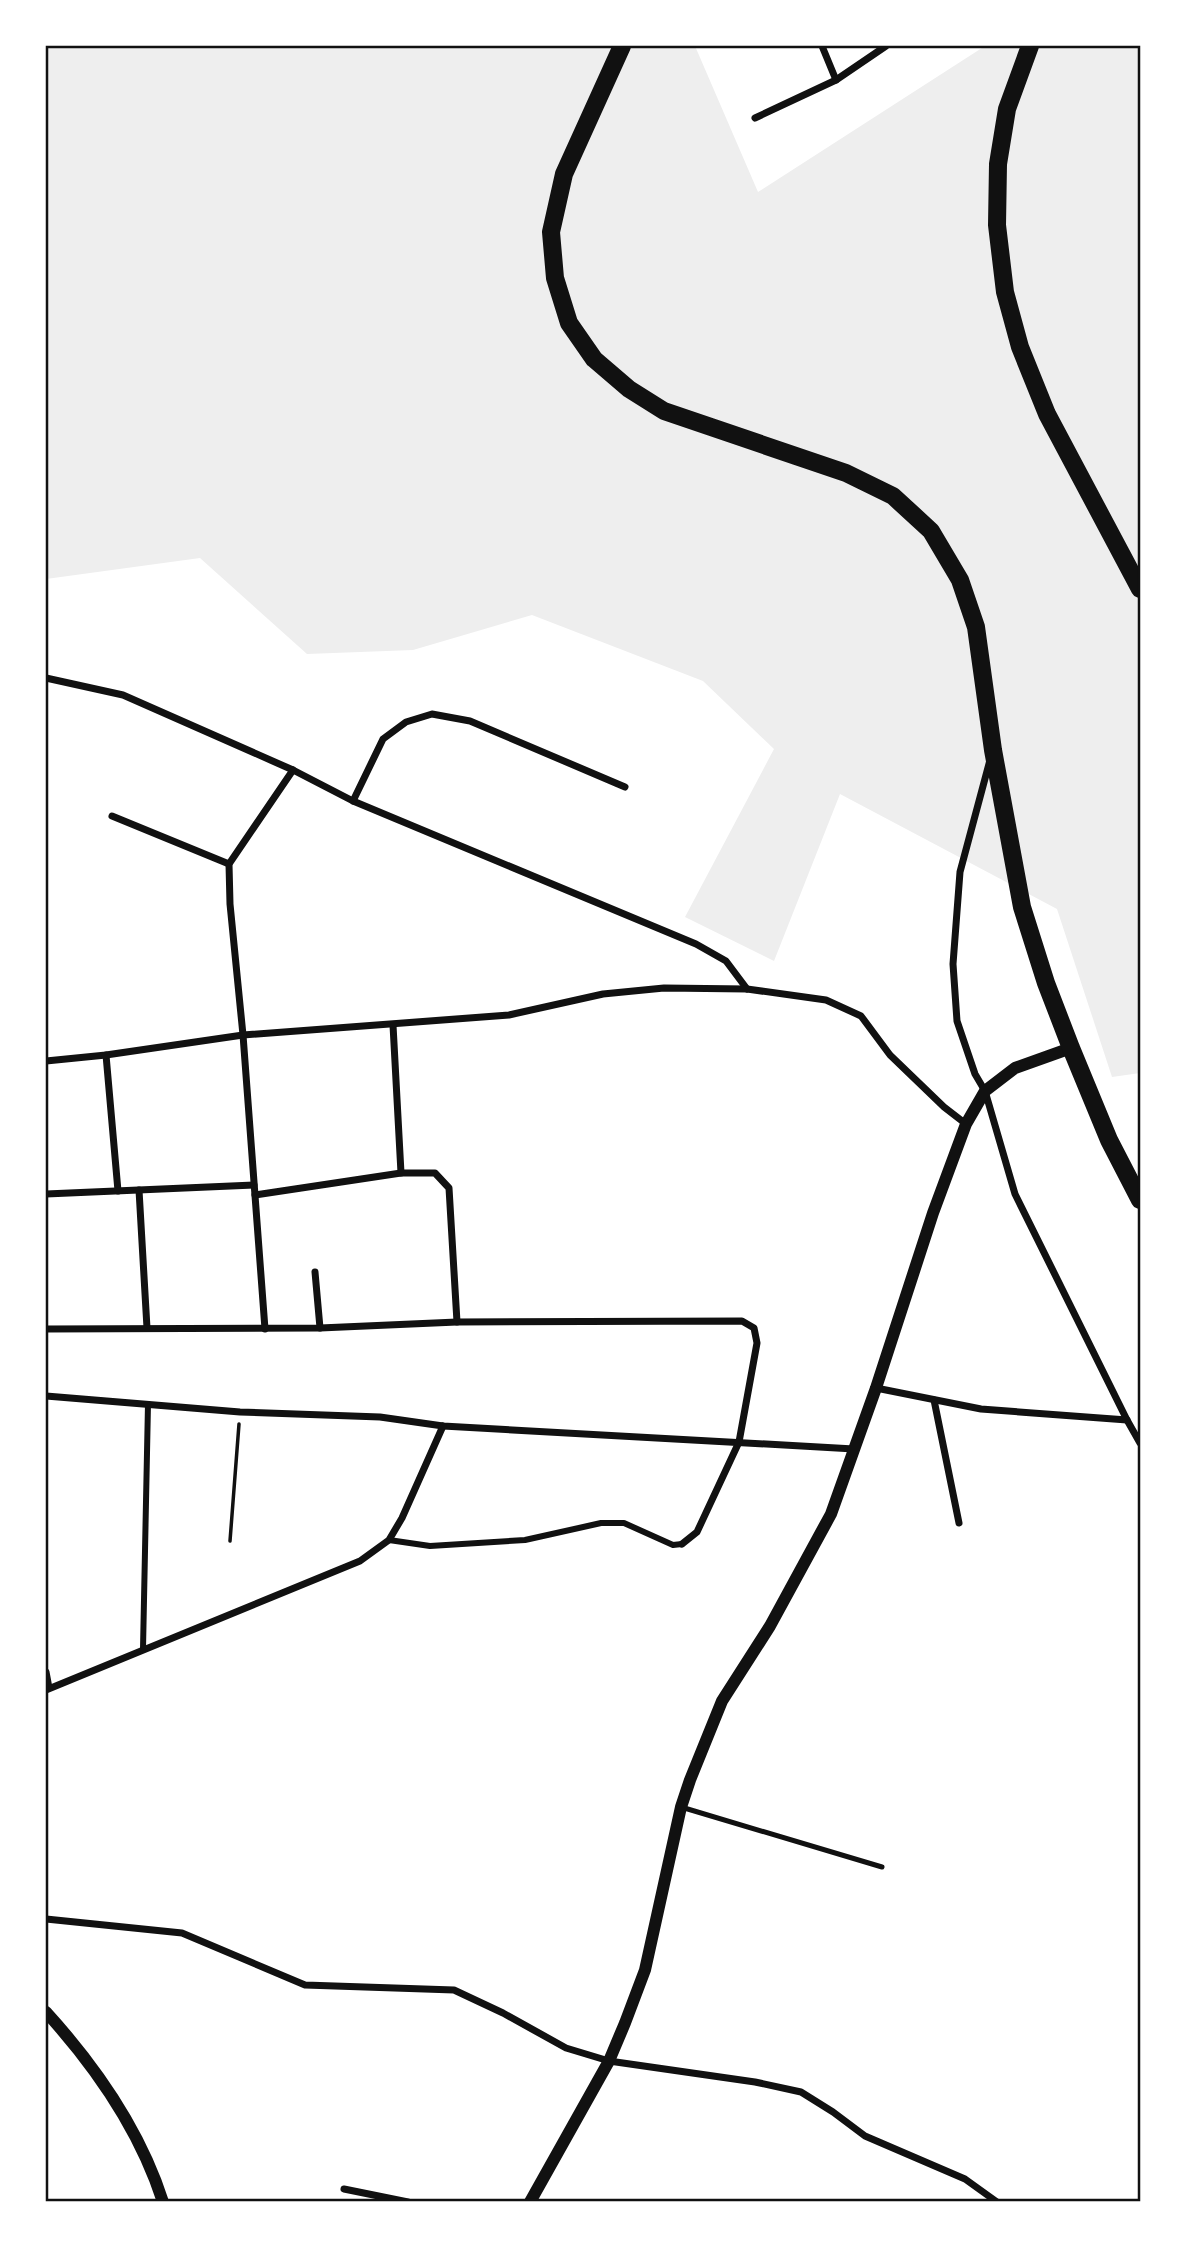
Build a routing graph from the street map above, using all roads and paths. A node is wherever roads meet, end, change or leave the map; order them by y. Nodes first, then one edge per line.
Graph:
1 (622, 46) edge
2 (822, 46) edge
3 (887, 46) edge
4 (1030, 46) edge
5 (836, 80) junction
6 (755, 118) dead end
7 (1140, 589) edge
8 (46, 678) edge
9 (993, 750) junction
10 (293, 770) junction
11 (625, 787) dead end
12 (353, 801) junction
13 (111, 816) dead end
14 (229, 864) junction
15 (747, 989) junction
16 (393, 1024) junction
17 (243, 1035) junction
18 (1071, 1048) junction
19 (106, 1055) junction
20 (46, 1061) edge
21 (985, 1091) junction
22 (965, 1124) junction
23 (1109, 1140) junction
24 (401, 1172) junction
25 (1140, 1172) edge
26 (254, 1185) junction
27 (139, 1189) junction
28 (118, 1191) junction
29 (46, 1194) edge
30 (255, 1195) junction
31 (1140, 1200) edge
32 (315, 1272) dead end
33 (457, 1322) junction
34 (148, 1328) junction
35 (320, 1328) junction
36 (46, 1329) edge
37 (265, 1329) junction
38 (876, 1388) junction
39 (46, 1396) edge
40 (934, 1400) junction
41 (148, 1404) junction
42 (240, 1412) junction
43 (1127, 1420) junction
44 (443, 1426) junction
45 (738, 1442) junction
46 (1140, 1443) edge
47 (854, 1449) junction
48 (959, 1523) dead end
49 (389, 1540) junction
50 (230, 1541) dead end
51 (682, 1544) joint
52 (143, 1649) junction
53 (46, 1672) edge
54 (47, 1689) edge
55 (681, 1807) junction
56 (882, 1867) dead end
57 (46, 1919) edge
58 (46, 2012) edge
59 (609, 2061) junction
60 (344, 2189) dead end
61 (163, 2202) edge
62 (408, 2202) edge
63 (530, 2202) edge
64 (997, 2202) edge

1 - 9 main road
2 - 5 street
3 - 5 street
4 - 7 main road
5 - 6 street
8 - 10 street
9 - 18 main road
9 - 21 street
10 - 12 street
10 - 14 street
11 - 12 street
12 - 15 street
13 - 14 street
14 - 17 street
15 - 16 street
15 - 22 street
16 - 17 street
16 - 24 street
17 - 19 street
17 - 26 street
18 - 21 street
18 - 23 main road
19 - 20 street
19 - 28 street
21 - 22 street
21 - 43 street
22 - 38 street
23 - 25 main road
23 - 31 main road
24 - 30 street
24 - 33 street
26 - 27 street
26 - 30 street
27 - 28 street
27 - 34 street
28 - 29 street
30 - 37 street
32 - 35 street
33 - 35 street
33 - 45 street
34 - 36 street
34 - 37 street
35 - 37 street
38 - 40 street
38 - 47 street
39 - 41 street
40 - 43 street
40 - 48 street
41 - 42 street
41 - 52 street
42 - 44 street
42 - 50 path
43 - 46 street
44 - 45 street
44 - 49 street
45 - 47 street
45 - 51 street
47 - 55 street
49 - 51 street
49 - 52 street
52 - 54 street
53 - 54 street
55 - 56 lane
55 - 59 street
57 - 59 street
58 - 61 street
59 - 63 street
59 - 64 street
60 - 62 street

